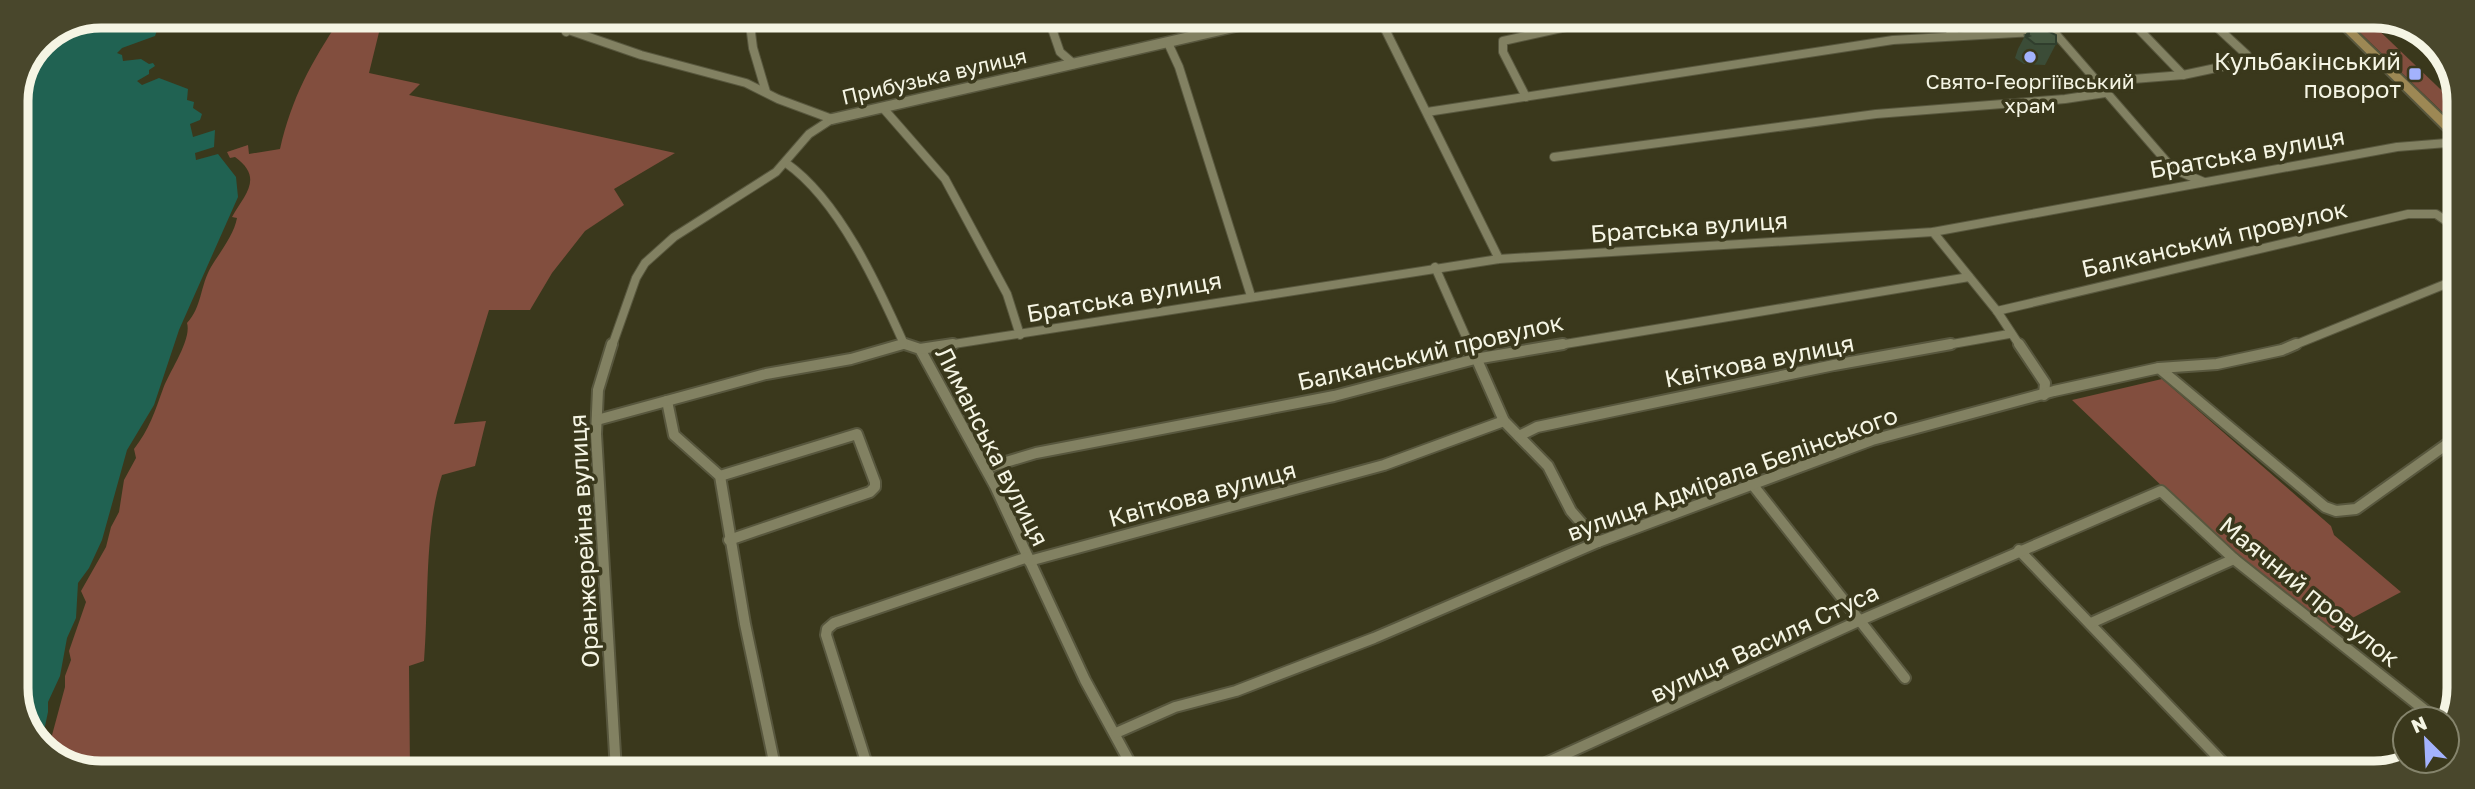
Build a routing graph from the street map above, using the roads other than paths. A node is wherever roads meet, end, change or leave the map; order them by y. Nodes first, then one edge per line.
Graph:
1 (556, 28) edge
2 (568, 28) edge
3 (750, 28) edge
4 (1052, 28) edge
5 (1231, 28) edge
6 (1384, 28) edge
7 (1562, 28) edge
8 (1948, 28) edge
9 (2050, 28) edge
10 (2137, 28) edge
11 (2218, 28) edge
12 (2346, 28) edge
13 (2053, 31) junction
14 (566, 32) junction
15 (1955, 35) junction
16 (1168, 43) junction
17 (1074, 64) junction
18 (2183, 75) junction
19 (2096, 82) junction
20 (766, 92) junction
21 (2105, 93) junction
22 (1526, 97) junction
23 (883, 108) junction
24 (1427, 112) junction
25 (832, 118) junction
26 (2447, 128) edge
27 (2447, 141) edge
28 (1554, 157) dead end
29 (786, 163) junction
30 (2174, 169) junction
31 (2204, 182) junction
32 (2178, 186) junction
33 (2447, 220) edge
34 (1933, 232) junction
35 (1499, 259) junction
36 (1435, 267) junction
37 (1969, 277) junction
38 (2447, 283) edge
39 (1251, 296) junction
40 (1997, 311) junction
41 (2009, 334) junction
42 (1020, 335) junction
43 (904, 344) junction
44 (920, 349) junction
45 (1475, 359) junction
46 (2159, 368) junction
47 (2044, 395) junction
48 (667, 401) junction
49 (597, 420) junction
50 (1504, 421) junction
51 (1519, 436) junction
52 (2447, 445) edge
53 (986, 468) junction
54 (720, 476) junction
55 (1752, 484) junction
56 (2161, 491) joint
57 (729, 540) junction
58 (1598, 542) junction
59 (2019, 551) junction
60 (1028, 559) junction
61 (2234, 559) junction
62 (1861, 620) junction
63 (2091, 623) junction
64 (1905, 678) dead end
65 (2418, 705) edge
66 (1116, 733) junction
67 (615, 761) edge
68 (774, 761) edge
69 (866, 761) edge
70 (1130, 761) edge
71 (1550, 761) edge
72 (2222, 761) edge

1 - 14 street, Прибузька вулиця
2 - 14 street
3 - 20 street
4 - 17 street
5 - 16 street, Прибузька вулиця
6 - 24 street
7 - 22 street
8 - 15 street
9 - 13 street
10 - 18 street
11 - 18 street
12 - 26 main road
13 - 15 street
13 - 19 street
14 - 20 street, Прибузька вулиця
15 - 22 street
16 - 17 street, Прибузька вулиця
16 - 39 street
17 - 23 street, Прибузька вулиця
18 - 19 street
19 - 21 street
20 - 25 street, Прибузька вулиця
21 - 28 street
21 - 30 street
22 - 24 street
23 - 25 street, Прибузька вулиця
23 - 42 street
24 - 35 street
25 - 29 street, Оранжерейна вулиця
27 - 31 street, Братська вулиця
29 - 43 street, Лиманська вулиця
29 - 49 street, Оранжерейна вулиця
30 - 31 street
30 - 32 street
31 - 32 street, Братська вулиця
32 - 34 street, Братська вулиця
33 - 40 street, Балканський провулок
34 - 35 street, Братська вулиця
34 - 37 street
35 - 36 street, Братська вулиця
36 - 39 street, Братська вулиця
36 - 45 street
37 - 40 street
37 - 45 street, Балканський провулок
38 - 46 street, вулиця Адмірала Белінського
39 - 42 street, Братська вулиця
40 - 41 street
41 - 47 street
41 - 51 street, Квіткова вулиця
42 - 44 street, Братська вулиця
43 - 44 street, Лиманська вулиця
43 - 48 street
44 - 53 street, Лиманська вулиця
45 - 50 street
45 - 53 street, Балканський провулок
46 - 47 street, вулиця Адмірала Белінського
46 - 52 street
47 - 55 street, вулиця Адмірала Белінського
48 - 49 street
48 - 54 street
49 - 67 street, Оранжерейна вулиця
50 - 51 street
50 - 60 street, Квіткова вулиця
51 - 58 street
53 - 60 street, Лиманська вулиця
54 - 57 street
54 - 57 street
55 - 58 street, вулиця Адмірала Белінського
55 - 62 street
56 - 59 street, вулиця Василя Стуса
56 - 61 street, Маячний провулок
57 - 68 street
58 - 66 street, вулиця Адмірала Белінського
59 - 62 street, вулиця Василя Стуса
59 - 63 street
60 - 66 street, Лиманська вулиця
60 - 69 street, Квіткова вулиця
61 - 63 street
61 - 65 street, Маячний провулок
62 - 64 street
62 - 71 street, вулиця Василя Стуса
63 - 72 street
66 - 70 street, Лиманська вулиця

